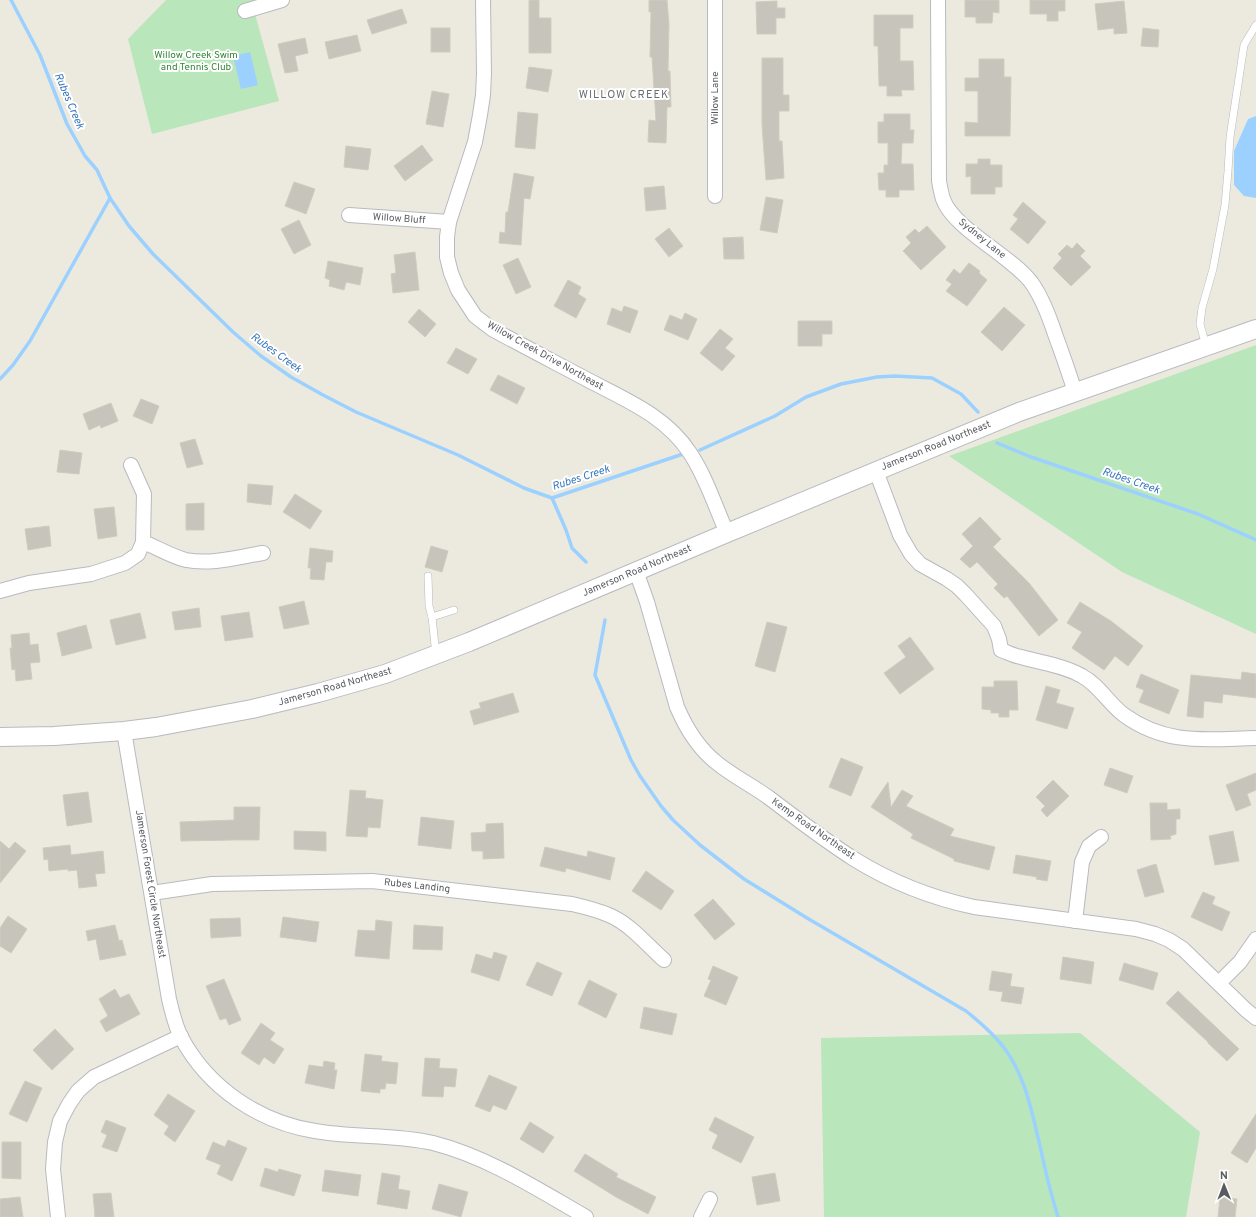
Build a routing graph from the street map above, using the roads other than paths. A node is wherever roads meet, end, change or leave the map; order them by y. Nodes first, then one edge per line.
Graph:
1 (282, 0) edge
2 (483, 0) edge
3 (715, 0) edge
4 (938, 0) edge
5 (245, 11) dead end
6 (1256, 25) edge
7 (715, 196) dead end
8 (349, 215) dead end
9 (449, 222) junction
10 (1256, 329) edge
11 (1206, 346) junction
12 (1075, 392) junction
13 (130, 465) dead end
14 (876, 471) junction
15 (727, 533) junction
16 (143, 542) junction
17 (263, 554) dead end
18 (636, 571) junction
19 (428, 576) dead end
20 (0, 591) edge
21 (454, 610) dead end
22 (432, 617) junction
23 (436, 655) junction
24 (124, 731) junction
25 (0, 737) edge
26 (1256, 738) edge
27 (1101, 837) dead end
28 (152, 893) junction
29 (1075, 921) junction
30 (1256, 939) edge
31 (664, 960) dead end
32 (1219, 983) junction
33 (1256, 1018) edge
34 (181, 1036) junction
35 (710, 1199) dead end
36 (58, 1217) edge
37 (586, 1217) edge
38 (701, 1217) edge

1 - 5 street
2 - 9 street, Willow Creek Drive Northeast
3 - 7 street, Willow Lane
4 - 12 street, Sydney Lane
6 - 11 lane
8 - 9 street, Willow Bluff
9 - 15 street, Willow Creek Drive Northeast
10 - 11 street, Jamerson Road Northeast
11 - 12 street, Jamerson Road Northeast
12 - 14 street, Jamerson Road Northeast
13 - 16 street
14 - 15 street, Jamerson Road Northeast
14 - 26 street
15 - 18 street, Jamerson Road Northeast
16 - 17 street
16 - 20 street
18 - 23 street, Jamerson Road Northeast
18 - 29 street, Kemp Road Northeast
19 - 22 lane
21 - 22 lane
22 - 23 lane
23 - 24 street, Jamerson Road Northeast
24 - 25 street, Jamerson Road Northeast
24 - 28 street, Jamerson Forest Circle Northeast
27 - 29 street
28 - 31 street, Rubes Landing
28 - 34 street, Jamerson Forest Circle Northeast
29 - 32 street, Kemp Road Northeast
30 - 32 street
32 - 33 street, Kemp Road Northeast
34 - 36 street
34 - 37 street, Jamerson Forest Circle Northeast
35 - 38 street

